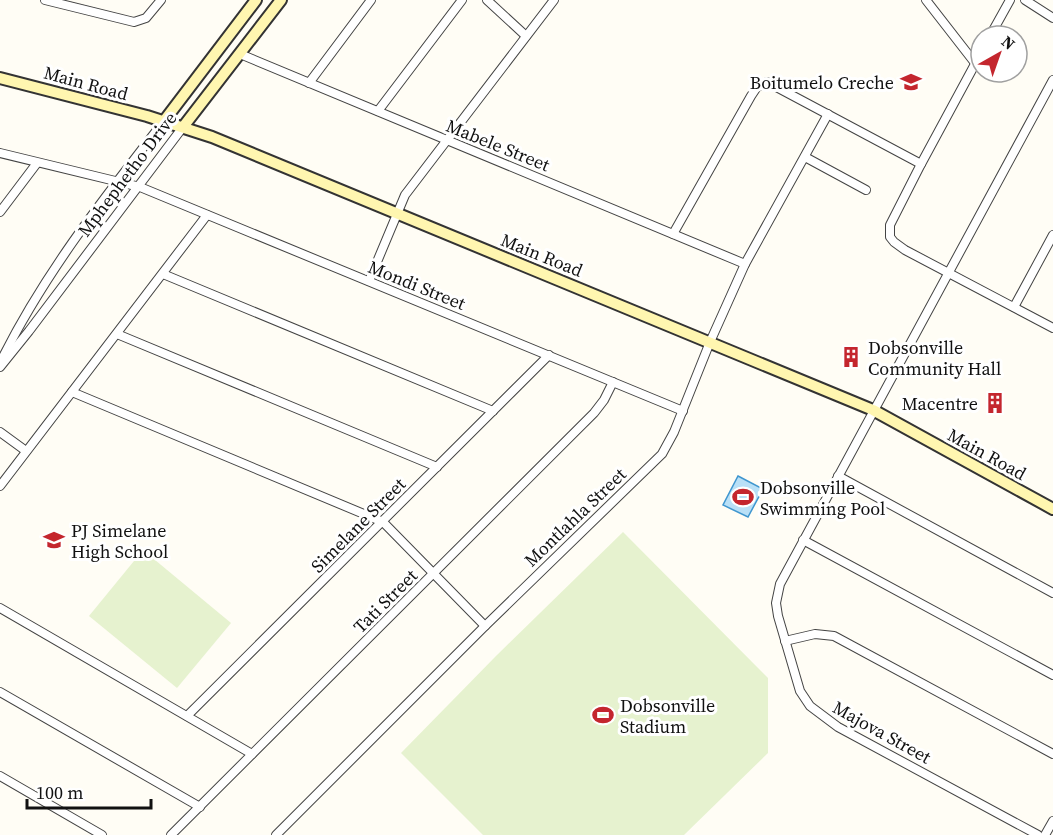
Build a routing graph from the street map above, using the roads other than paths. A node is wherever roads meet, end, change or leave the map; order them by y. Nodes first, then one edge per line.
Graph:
1 (45, 0) edge
2 (161, 0) edge
3 (256, 0) edge
4 (281, 0) edge
5 (371, 0) edge
6 (462, 0) edge
7 (488, 0) edge
8 (554, 0) edge
9 (926, 0) edge
10 (1010, 0) edge
11 (1025, 0) edge
12 (1053, 18) edge
13 (997, 24) edge
14 (526, 36) junction
15 (240, 54) junction
16 (969, 55) edge
17 (969, 74) edge
18 (0, 78) edge
19 (1053, 80) edge
20 (309, 83) junction
21 (378, 111) junction
22 (828, 114) junction
23 (164, 121) junction
24 (183, 127) junction
25 (448, 141) junction
26 (0, 153) edge
27 (805, 157) junction
28 (37, 163) junction
29 (921, 164) junction
30 (116, 182) junction
31 (140, 187) junction
32 (866, 190) dead end
33 (0, 212) edge
34 (207, 214) junction
35 (397, 214) junction
36 (673, 234) junction
37 (1053, 235) edge
38 (745, 264) junction
39 (949, 273) junction
40 (163, 274) junction
41 (369, 281) junction
42 (1014, 307) junction
43 (1053, 328) edge
44 (117, 334) junction
45 (710, 342) junction
46 (549, 356) junction
47 (0, 365) edge
48 (613, 382) junction
49 (72, 392) junction
50 (873, 410) junction
51 (494, 411) junction
52 (683, 411) junction
53 (0, 432) edge
54 (26, 451) junction
55 (436, 467) junction
56 (838, 476) junction
57 (0, 486) edge
58 (1053, 509) edge
59 (383, 522) junction
60 (803, 540) junction
61 (434, 573) junction
62 (1053, 593) edge
63 (0, 608) edge
64 (485, 626) junction
65 (786, 641) junction
66 (1053, 675) edge
67 (0, 692) edge
68 (187, 716) junction
69 (252, 754) junction
70 (1053, 754) edge
71 (0, 776) edge
72 (200, 807) junction
73 (1053, 821) edge
74 (102, 835) edge
75 (171, 835) edge
76 (276, 835) edge
77 (1038, 835) edge
78 (1045, 835) edge

1 - 2 street
3 - 23 street, Mphephetho Drive
4 - 15 street, Mphephetho Drive
5 - 20 street
6 - 21 street
7 - 14 street
8 - 14 street
9 - 16 street
10 - 13 street
11 - 12 street
14 - 25 street
15 - 20 street, Mabele Street
15 - 24 street, Mphephetho Drive
17 - 29 street
18 - 23 street, Main Road
19 - 39 street, Majova Street
20 - 21 street, Mabele Street
21 - 25 street, Mabele Street
22 - 27 street, Montlahla Street
22 - 29 street
22 - 36 street
23 - 24 street, Main Road
23 - 30 street, Mphephetho Drive
24 - 31 street, Mphephetho Drive
24 - 35 street, Main Road
25 - 35 street
25 - 36 street, Mabele Street
26 - 28 street, Mondi Street
27 - 32 street
27 - 38 street, Montlahla Street
28 - 30 street, Mondi Street
28 - 33 street
29 - 39 street
30 - 31 street, Mondi Street
30 - 47 street, Mphephetho Drive
31 - 34 street, Mondi Street
31 - 47 street, Mphephetho Drive
34 - 40 street
34 - 41 street, Mondi Street
35 - 41 street
35 - 45 street, Main Road
36 - 38 street, Mabele Street
37 - 42 street
38 - 45 street, Montlahla Street
39 - 42 street
39 - 50 street, Majova Street
40 - 44 street
40 - 51 street
41 - 46 street, Mondi Street
42 - 43 street
44 - 49 street
44 - 55 street
45 - 50 street, Main Road
45 - 52 street, Montlahla Street
46 - 48 street, Mondi Street
46 - 51 street, Simelane Street
48 - 52 street, Mondi Street
48 - 61 street, Tati Street
49 - 54 street
49 - 59 street
50 - 56 street, Majova Street
50 - 58 street, Main Road
51 - 55 street, Simelane Street
52 - 64 street, Montlahla Street
53 - 54 street
54 - 57 street
55 - 59 street, Simelane Street
56 - 60 street, Majova Street
56 - 62 street
59 - 61 street
59 - 68 street, Simelane Street
60 - 65 street, Majova Street
60 - 66 street
61 - 64 street
61 - 69 street, Tati Street
63 - 68 street
64 - 76 street, Montlahla Street
65 - 70 street
65 - 77 street, Majova Street
67 - 72 street
68 - 69 street
69 - 72 street, Tati Street
71 - 74 street
72 - 75 street, Tati Street
73 - 78 street

